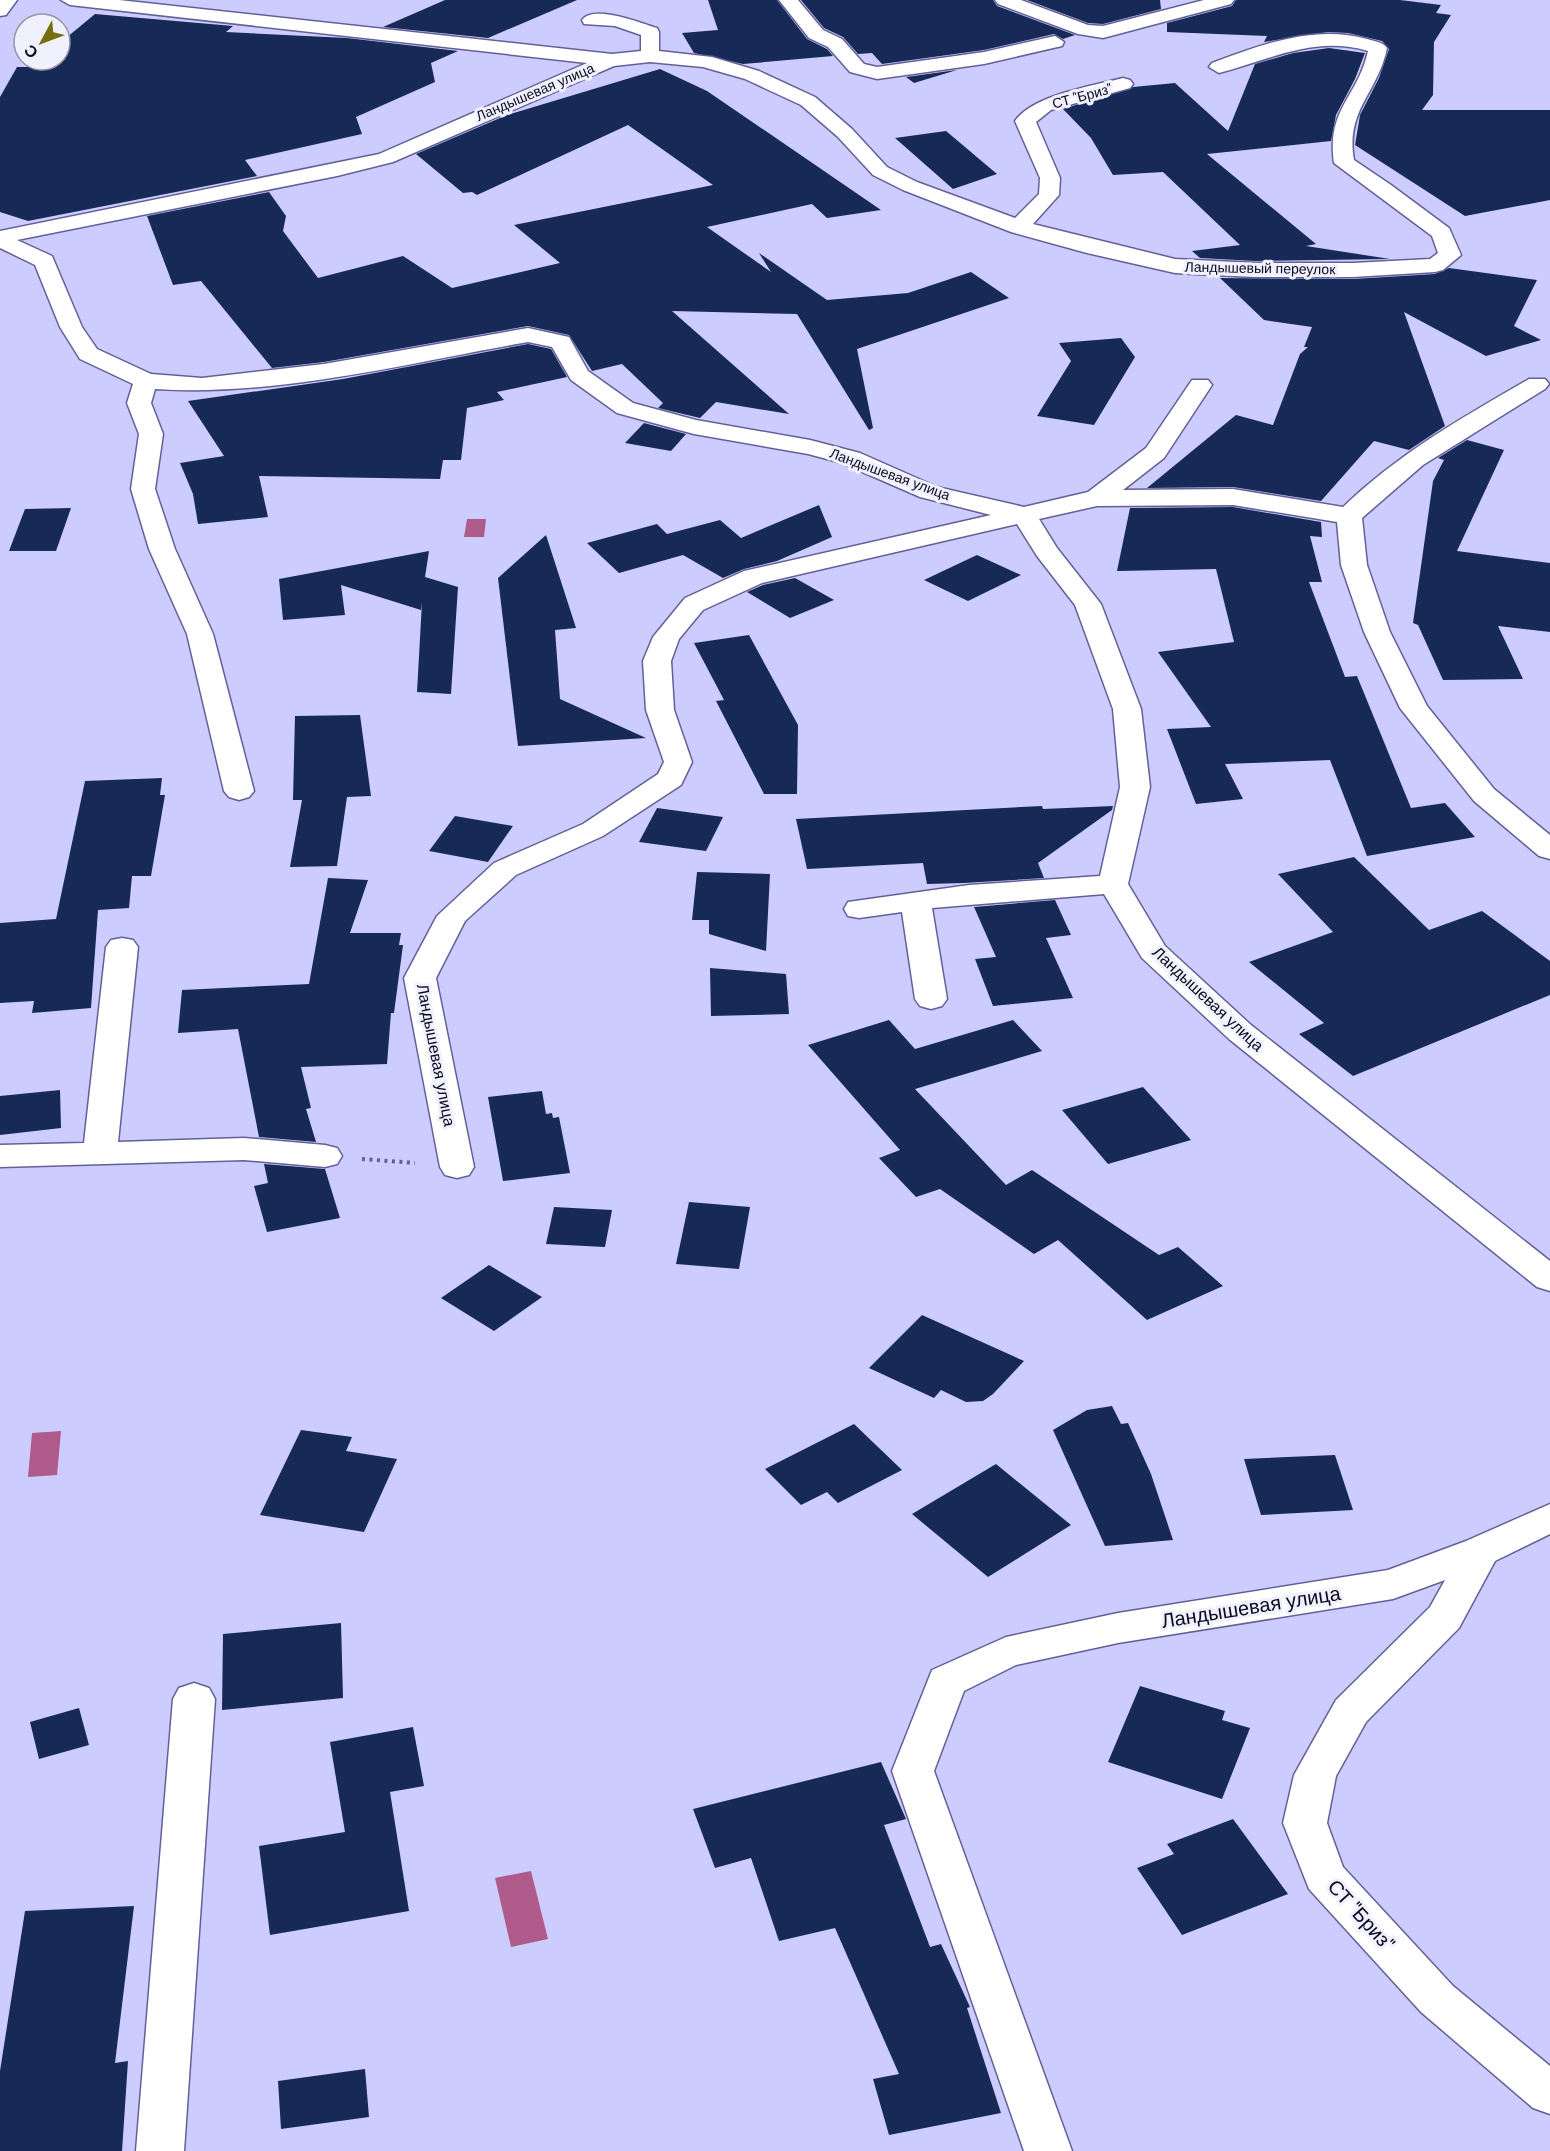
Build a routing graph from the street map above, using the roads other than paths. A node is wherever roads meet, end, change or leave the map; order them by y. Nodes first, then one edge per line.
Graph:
1 (8, 0) edge
2 (70, 0) edge
3 (788, 0) edge
4 (1004, 0) edge
5 (1225, 0) edge
6 (0, 11) edge
7 (591, 20) dead end
8 (1055, 42) dead end
9 (650, 56) junction
10 (612, 60) junction
11 (1219, 67) dead end
12 (1123, 84) dead end
13 (1019, 227) junction
14 (0, 239) edge
15 (146, 381) junction
16 (1537, 384) dead end
17 (1200, 385) dead end
18 (1097, 498) junction
19 (1024, 515) junction
20 (1349, 516) junction
21 (239, 791) dead end
22 (1550, 850) edge
23 (1113, 884) junction
24 (915, 900) junction
25 (858, 909) dead end
26 (122, 947) dead end
27 (931, 999) dead end
28 (100, 1151) junction
29 (0, 1156) edge
30 (325, 1156) road end
31 (457, 1167) road end
32 (1550, 1279) edge
33 (1550, 1518) edge
34 (1480, 1551) junction
35 (194, 1699) dead end
36 (1550, 2094) edge
37 (160, 2151) edge
38 (1048, 2151) edge

1 - 6 street
2 - 10 street, Ландышевая улица
3 - 8 street
4 - 5 street
7 - 9 street
9 - 10 street, Ландышевый переулок
9 - 13 street, Ландышевый переулок
10 - 14 street, Ландышевая улица
11 - 13 street, Ландышевый переулок
12 - 13 street, СТ "Бриз"
14 - 15 street, Ландышевая улица
15 - 19 street, Ландышевая улица
15 - 21 street
16 - 20 street
17 - 18 street, Ландышевая улица
18 - 19 street, Ландышевая улица
18 - 20 street
19 - 23 street
19 - 31 street, Ландышевая улица
20 - 22 street
23 - 24 street
23 - 32 street, Ландышевая улица
24 - 25 street
24 - 27 street
26 - 28 street
28 - 29 street
28 - 30 street
33 - 34 street, Ландышевая улица
34 - 36 street, СТ "Бриз"
34 - 38 street, Ландышевая улица
35 - 37 street

